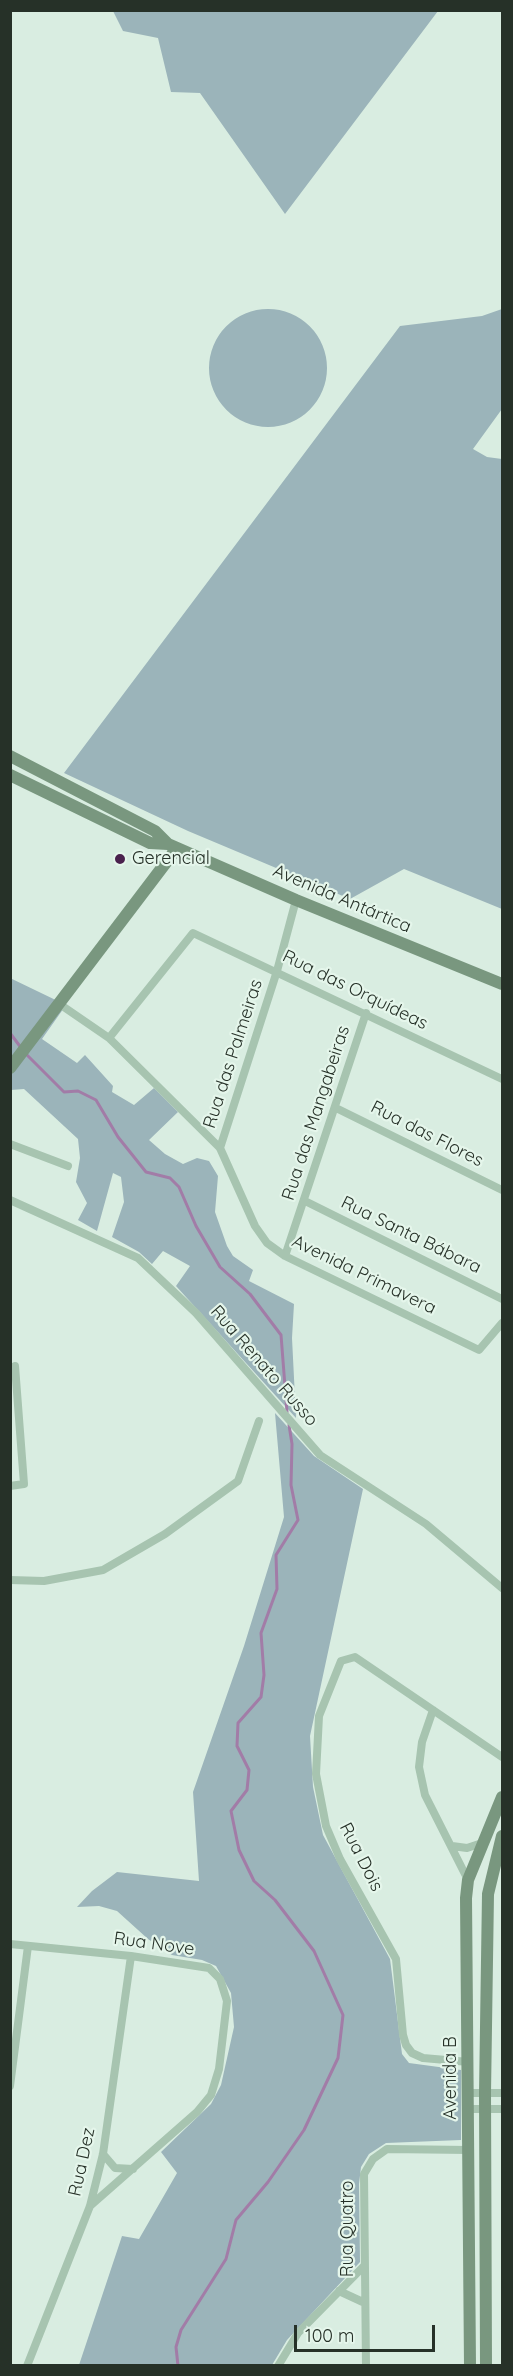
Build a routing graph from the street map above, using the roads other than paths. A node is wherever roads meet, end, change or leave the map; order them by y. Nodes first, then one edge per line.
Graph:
1 (10, 756) edge
2 (10, 775) edge
3 (172, 846) junction
4 (296, 900) junction
5 (277, 970) junction
6 (502, 984) edge
7 (58, 1003) junction
8 (366, 1013) junction
9 (109, 1038) junction
10 (10, 1068) edge
11 (502, 1079) edge
12 (336, 1108) junction
13 (10, 1144) edge
14 (220, 1148) junction
15 (68, 1166) dead end
16 (502, 1191) edge
17 (10, 1200) edge
18 (305, 1201) junction
19 (285, 1256) junction
20 (502, 1299) edge
21 (502, 1323) edge
22 (15, 1366) dead end
23 (259, 1420) dead end
24 (10, 1486) edge
25 (10, 1580) edge
26 (502, 1588) edge
27 (434, 1710) junction
28 (502, 1757) edge
29 (502, 1797) edge
30 (502, 1836) edge
31 (482, 1843) junction
32 (452, 1846) junction
33 (468, 1880) junction
34 (10, 1944) edge
35 (28, 1946) junction
36 (131, 1956) junction
37 (469, 2062) junction
38 (10, 2086) edge
39 (469, 2093) junction
40 (502, 2093) edge
41 (485, 2094) junction
42 (469, 2109) junction
43 (485, 2109) junction
44 (502, 2109) edge
45 (469, 2150) junction
46 (103, 2154) junction
47 (133, 2169) junction
48 (90, 2206) junction
49 (364, 2265) junction
50 (339, 2291) junction
51 (365, 2303) junction
52 (27, 2366) edge
53 (278, 2366) edge
54 (366, 2366) edge
55 (470, 2366) edge
56 (486, 2366) edge

1 - 3 street, Avenida Antártica
2 - 3 street, Avenida Antártica
3 - 4 street, Avenida Antártica
3 - 7 street
4 - 5 street, Rua das Palmeiras
4 - 6 street, Avenida Antártica
5 - 8 street, Rua das Orquídeas
5 - 9 street, Rua das Orquídeas
5 - 14 street, Rua das Palmeiras
7 - 9 street, Avenida Primavera
7 - 10 street
8 - 11 street, Rua das Orquídeas
8 - 12 street, Rua das Mangabeiras
9 - 14 street, Avenida Primavera
12 - 16 street, Rua das Flores
12 - 18 street, Rua das Mangabeiras
13 - 15 street
14 - 19 street, Avenida Primavera
17 - 26 street, Rua Renato Russo
18 - 19 street, Rua das Mangabeiras
18 - 20 street, Rua Santa Bábara
19 - 21 street, Avenida Primavera
22 - 24 street
23 - 25 street
27 - 28 street, Rua Dois
27 - 32 street
27 - 37 street, Rua Dois
29 - 31 street, Avenida B
30 - 41 street, Avenida B
31 - 32 street
31 - 33 street, Avenida B
32 - 33 street
33 - 37 street, Avenida B
34 - 35 street, Rua Nove
35 - 36 street, Rua Nove
35 - 38 street
36 - 46 street, Rua Dez
36 - 47 street, Rua Nove
37 - 39 street, Avenida B
39 - 41 street
39 - 42 street, Avenida B
40 - 41 street
41 - 43 street, Avenida B
42 - 43 street
42 - 45 street, Avenida B
43 - 44 street
43 - 56 street, Avenida B
45 - 49 street, Rua Quatro
45 - 55 street, Avenida B
46 - 47 street
46 - 48 street, Rua Dez
47 - 48 street, Rua Nove
48 - 52 street, Rua Dez
49 - 50 street
49 - 51 street, Rua Quatro
50 - 51 street
50 - 53 street
51 - 54 street, Rua Quatro

